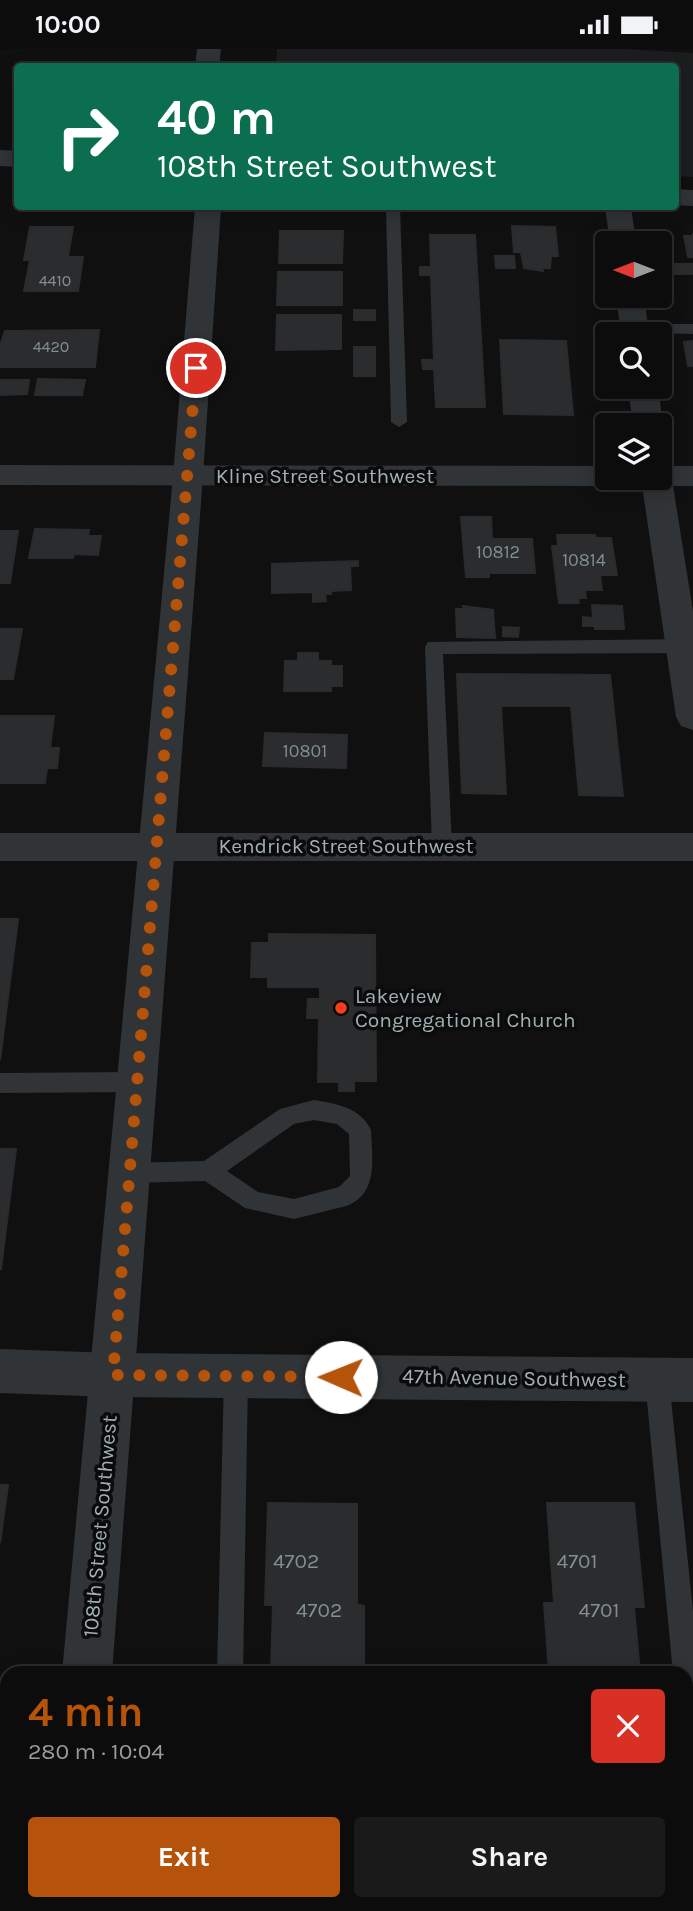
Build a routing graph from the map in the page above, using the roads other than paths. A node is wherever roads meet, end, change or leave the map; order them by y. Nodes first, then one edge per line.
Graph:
1 (208, 210) edge
2 (393, 210) edge
3 (618, 210) edge
4 (621, 231) edge
5 (693, 329) edge
6 (672, 330) edge
7 (398, 422) dead end
8 (0, 475) edge
9 (188, 476) junction
10 (595, 476) edge
11 (693, 476) edge
12 (672, 477) edge
13 (660, 490) edge
14 (687, 646) edge
15 (693, 717) edge
16 (155, 845) junction
17 (442, 846) junction
18 (0, 847) edge
19 (693, 847) edge
20 (136, 1082) junction
21 (0, 1083) edge
22 (208, 1171) junction
23 (129, 1173) junction
24 (0, 1371) edge
25 (113, 1375) junction
26 (236, 1376) junction
27 (675, 1380) edge
28 (89, 1666) edge
29 (230, 1666) edge
30 (686, 1666) edge

1 - 9 street, 108th Street Southwest
2 - 7 lane
3 - 4 street
5 - 6 lane
8 - 9 street, Kline Street Southwest
9 - 10 street, Kline Street Southwest
9 - 16 street, 108th Street Southwest
11 - 12 street
13 - 14 street
14 - 15 street
14 - 17 lane
16 - 17 street, Kendrick Street Southwest
16 - 18 street, Kendrick Street Southwest
16 - 20 street, 108th Street Southwest
17 - 19 street, Kendrick Street Southwest
20 - 21 lane
20 - 23 street, 108th Street Southwest
22 - 22 lane
22 - 23 lane
23 - 25 street, 108th Street Southwest
24 - 25 street, 47th Avenue Southwest
25 - 26 street, 47th Avenue Southwest
25 - 28 street, 108th Street Southwest
26 - 27 street, 47th Avenue Southwest
26 - 29 lane
27 - 30 lane

